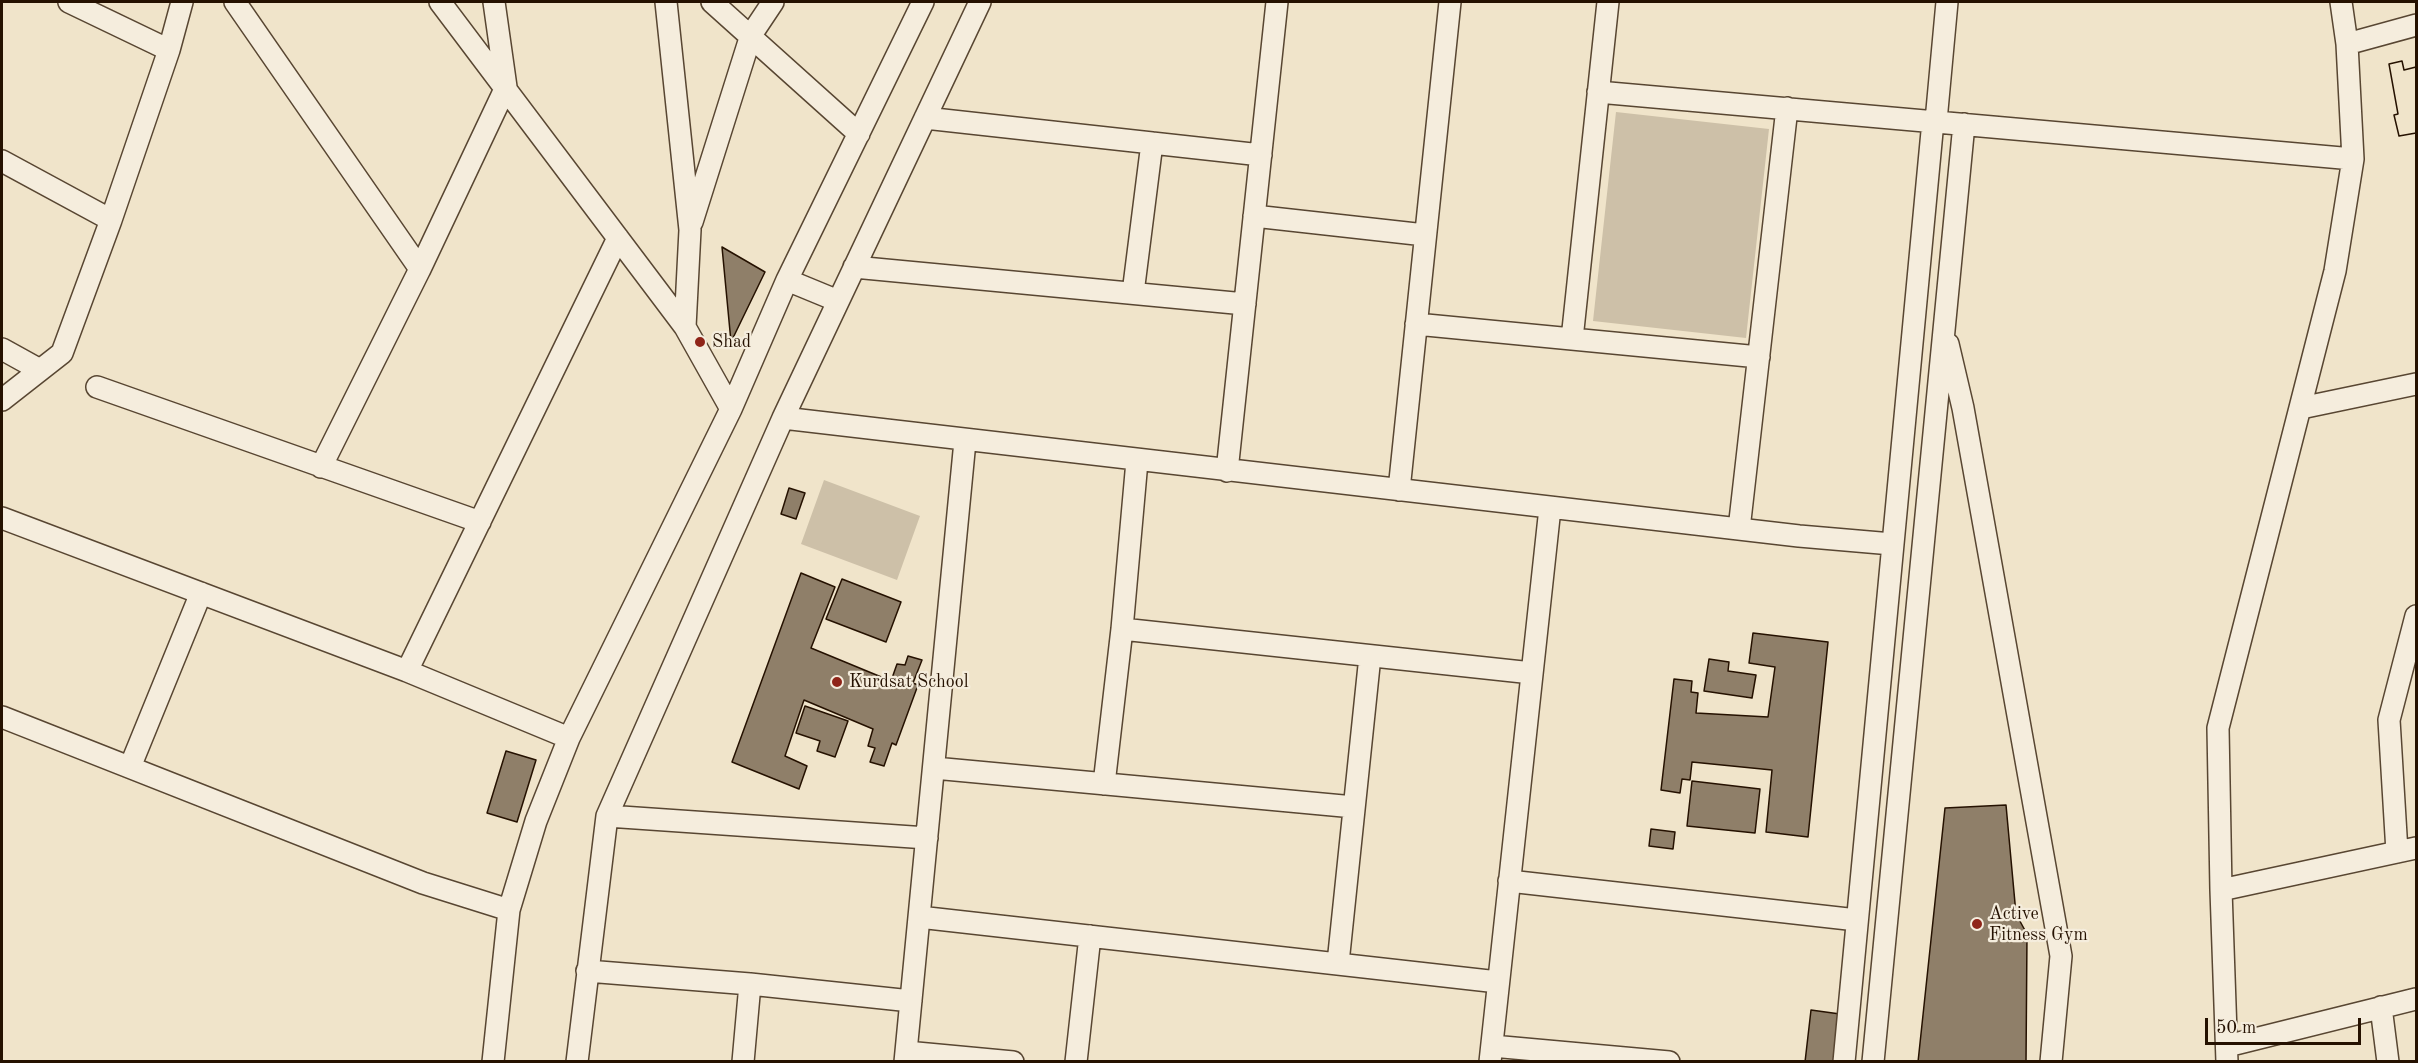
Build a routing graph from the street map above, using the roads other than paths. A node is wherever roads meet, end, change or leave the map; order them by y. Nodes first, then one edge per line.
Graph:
1 (69, 2) edge
2 (182, 2) edge
3 (235, 2) edge
4 (440, 2) edge
5 (494, 2) edge
6 (666, 2) edge
7 (712, 2) edge
8 (773, 2) edge
9 (923, 2) edge
10 (980, 2) edge
11 (1277, 2) edge
12 (1450, 2) edge
13 (1608, 2) edge
14 (1947, 2) edge
15 (2341, 2) edge
16 (2416, 26) edge
17 (751, 35) junction
18 (2347, 44) junction
19 (169, 50) junction
20 (506, 87) junction
21 (1598, 92) junction
22 (1787, 108) junction
23 (925, 118) junction
24 (1934, 121) junction
25 (1964, 124) junction
26 (859, 134) junction
27 (1152, 143) junction
28 (1261, 154) junction
29 (2353, 159) junction
30 (2, 161) edge
31 (1254, 216) junction
32 (111, 220) junction
33 (690, 230) junction
34 (1425, 235) junction
35 (618, 237) junction
36 (854, 267) junction
37 (420, 269) junction
38 (788, 280) junction
39 (1133, 293) junction
40 (838, 301) junction
41 (1245, 304) junction
42 (1416, 324) junction
43 (685, 327) junction
44 (1944, 327) junction
45 (1572, 339) junction
46 (2, 349) edge
47 (1760, 357) junction
48 (40, 369) junction
49 (2416, 384) edge
50 (97, 387) dead end
51 (2, 400) edge
52 (2301, 408) junction
53 (731, 409) junction
54 (783, 418) junction
55 (965, 441) junction
56 (1137, 461) junction
57 (321, 467) junction
58 (1227, 471) junction
59 (1399, 490) junction
60 (1551, 508) junction
61 (2, 518) edge
62 (480, 522) junction
63 (1739, 530) junction
64 (1892, 544) junction
65 (201, 593) junction
66 (2416, 616) edge
67 (1122, 629) junction
68 (1370, 656) junction
69 (407, 671) junction
70 (1532, 673) junction
71 (2406, 690) edge
72 (2, 717) edge
73 (569, 738) junction
74 (130, 767) junction
75 (934, 768) junction
76 (1104, 784) junction
77 (1354, 807) junction
78 (607, 816) junction
79 (927, 838) junction
80 (2407, 850) edge
81 (1509, 881) junction
82 (2221, 890) junction
83 (509, 910) junction
84 (919, 917) junction
85 (1857, 920) junction
86 (1090, 936) junction
87 (1338, 963) junction
88 (587, 971) junction
89 (1498, 982) junction
90 (750, 984) junction
91 (2416, 999) edge
92 (911, 1001) junction
93 (2381, 1007) junction
94 (1491, 1054) edge
95 (2227, 1054) edge
96 (906, 1057) edge
97 (493, 1062) edge
98 (577, 1062) edge
99 (743, 1062) edge
100 (1013, 1062) edge
101 (1076, 1062) edge
102 (1669, 1062) edge
103 (1844, 1062) edge
104 (1873, 1062) edge
105 (2051, 1062) edge
106 (2388, 1062) edge

1 - 19 street
2 - 19 street
3 - 37 street
4 - 20 street
5 - 20 street
6 - 33 street
7 - 17 street
8 - 17 street
9 - 26 street
10 - 23 street
11 - 28 street
12 - 34 street
13 - 21 street
14 - 24 street
15 - 18 street
16 - 18 street
17 - 26 street
17 - 33 street
18 - 29 street
19 - 32 street
20 - 35 street
20 - 37 street
21 - 22 street
21 - 45 street
22 - 24 street
22 - 47 street
23 - 27 street
23 - 36 street
24 - 25 street
24 - 64 street
25 - 29 street
25 - 44 street
26 - 38 street
27 - 28 street
27 - 39 street
28 - 31 street
29 - 52 street
30 - 32 street
31 - 34 street
31 - 41 street
32 - 48 street
33 - 43 street
34 - 42 street
35 - 43 street
35 - 62 street
36 - 39 street
36 - 40 street
37 - 57 street
38 - 40 street
38 - 53 street
39 - 41 street
40 - 54 street
41 - 58 street
42 - 45 street
42 - 59 street
43 - 53 street
44 - 104 street
44 - 105 street
45 - 47 street
46 - 48 street
47 - 63 street
48 - 51 street
49 - 52 street
50 - 57 street
52 - 82 street
53 - 73 street
54 - 55 street
54 - 78 street
55 - 56 street
55 - 75 street
56 - 58 street
56 - 67 street
57 - 62 street
58 - 59 street
59 - 60 street
60 - 63 street
60 - 70 street
61 - 65 street
62 - 69 street
63 - 64 street
64 - 85 street
65 - 69 street
65 - 74 street
66 - 71 street
67 - 68 street
67 - 76 street
68 - 70 street
68 - 77 street
69 - 73 street
70 - 81 street
71 - 80 street
72 - 74 street
73 - 83 street
74 - 83 street
75 - 76 street
75 - 79 street
76 - 77 street
77 - 87 street
78 - 79 street
78 - 88 street
79 - 84 street
80 - 82 street
81 - 85 street
81 - 89 street
82 - 95 street
83 - 97 street
84 - 86 street
84 - 92 street
85 - 103 street
86 - 87 street
86 - 101 street
87 - 89 street
88 - 90 street
88 - 98 street
89 - 94 street
90 - 92 street
90 - 99 street
91 - 93 street
92 - 96 street
93 - 95 street
93 - 106 street
94 - 102 street
96 - 100 street

